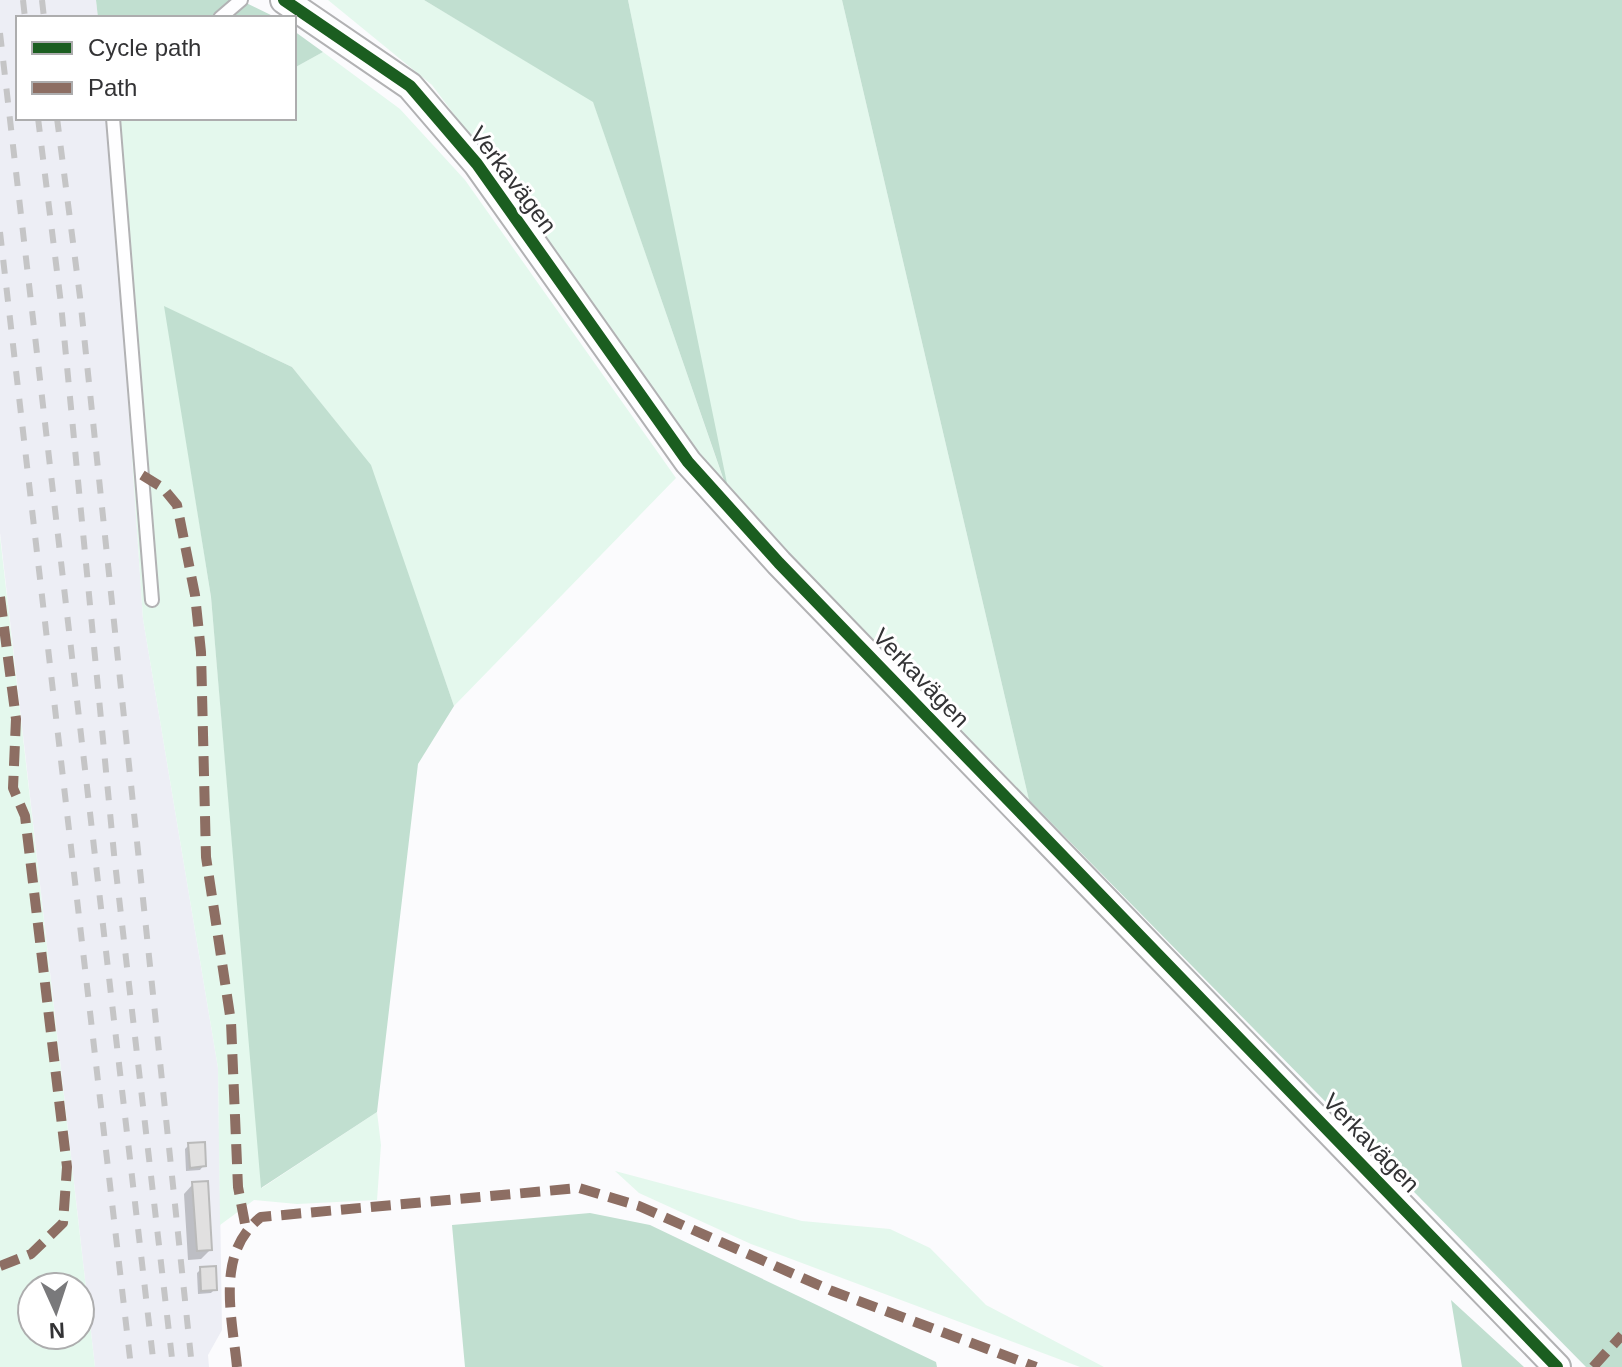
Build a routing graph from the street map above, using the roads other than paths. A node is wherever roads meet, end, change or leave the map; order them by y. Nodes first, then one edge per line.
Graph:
1 (241, 0) edge
2 (284, 0) edge
3 (222, 16) edge
4 (113, 120) edge
5 (152, 600) dead end
6 (1557, 1367) edge

1 - 3 lane
2 - 6 street, Verkavägen
4 - 5 lane

